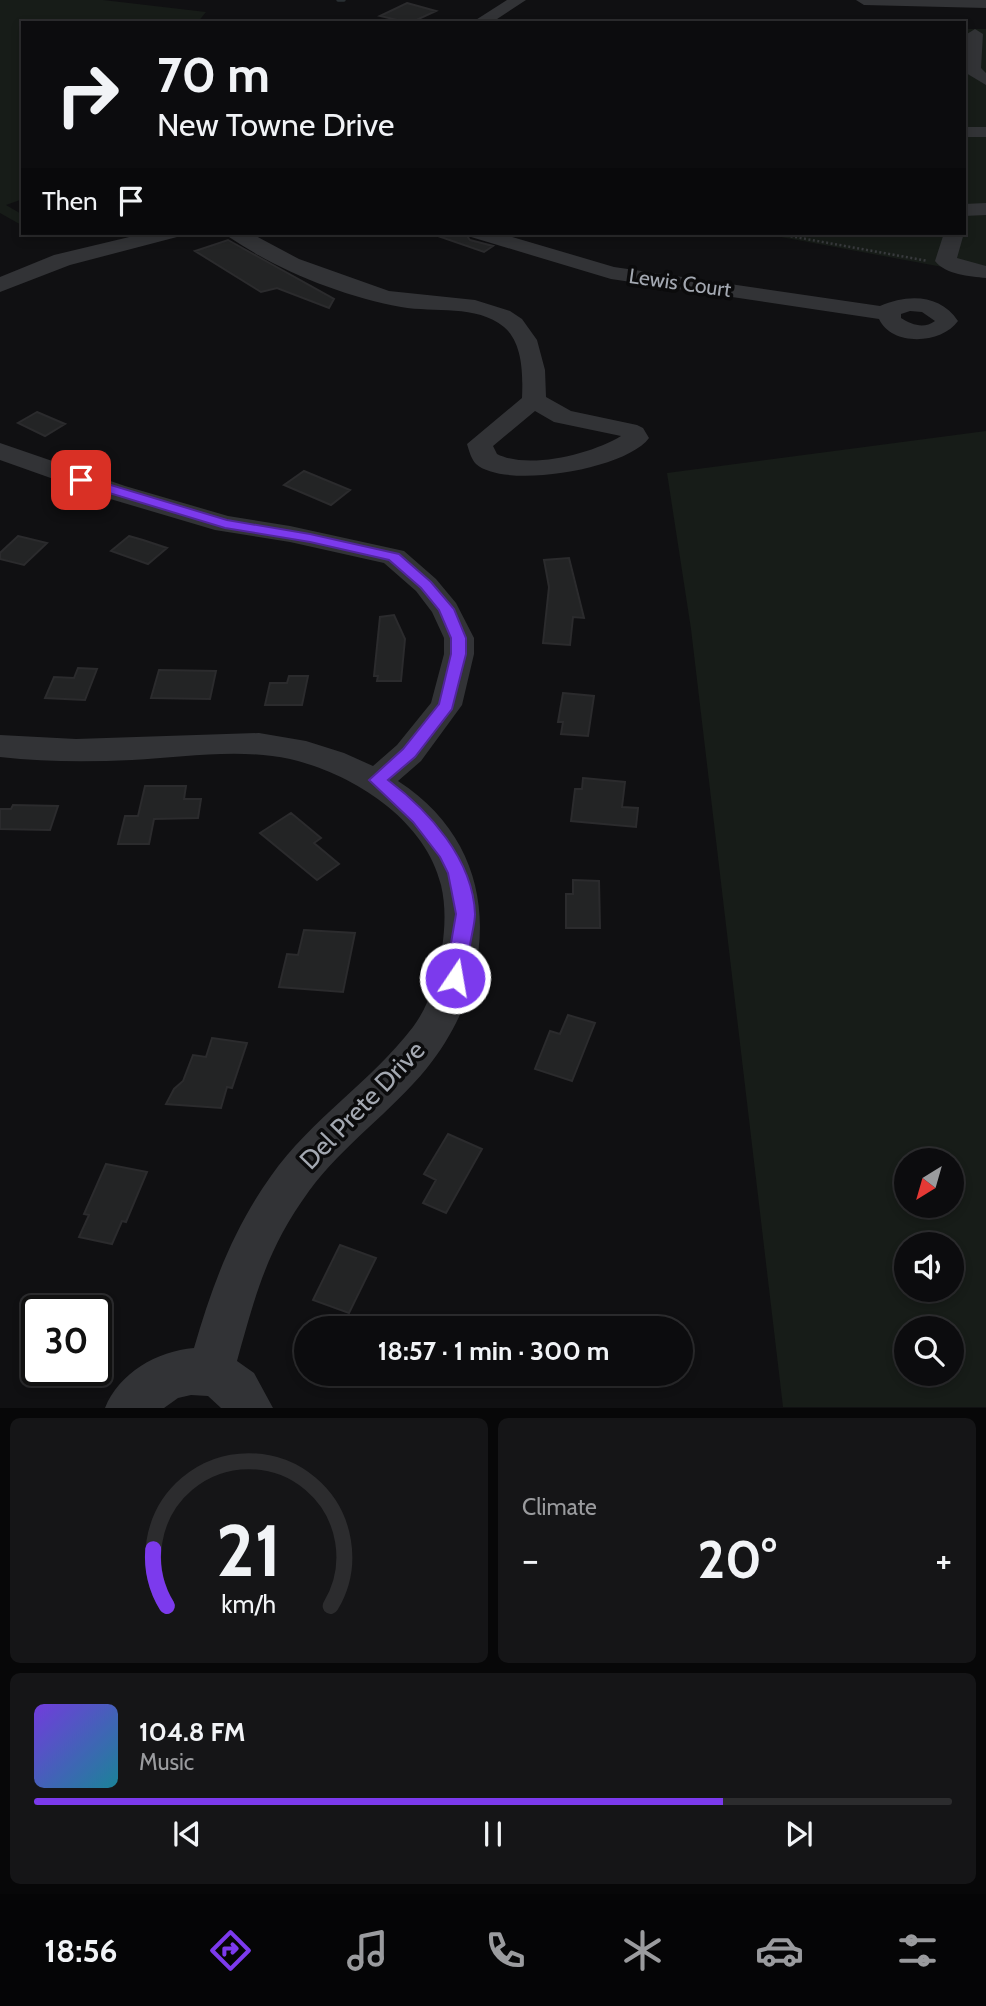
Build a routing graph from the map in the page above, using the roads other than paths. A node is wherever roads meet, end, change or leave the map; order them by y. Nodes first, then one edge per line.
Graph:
1 (518, 0) edge
2 (864, 0) edge
3 (986, 3) edge
4 (482, 21) edge
5 (975, 33) edge
6 (986, 80) edge
7 (966, 132) edge
8 (986, 132) edge
9 (986, 209) edge
10 (966, 210) edge
11 (162, 235) edge
12 (239, 235) edge
13 (485, 235) edge
14 (953, 235) edge
15 (986, 272) edge
16 (0, 285) edge
17 (887, 314) dead end
18 (534, 400) junction
19 (0, 451) edge
20 (0, 746) edge
21 (377, 780) junction
22 (210, 1372) junction
23 (129, 1408) edge
24 (249, 1408) edge

1 - 4 street
2 - 3 street
5 - 6 street
7 - 8 street
9 - 10 street
11 - 16 street
12 - 18 street
13 - 17 street, Lewis Court
14 - 15 street
18 - 18 street
19 - 21 street
20 - 21 street, Del Prete Drive
21 - 22 street, Del Prete Drive
22 - 23 street
22 - 24 street

